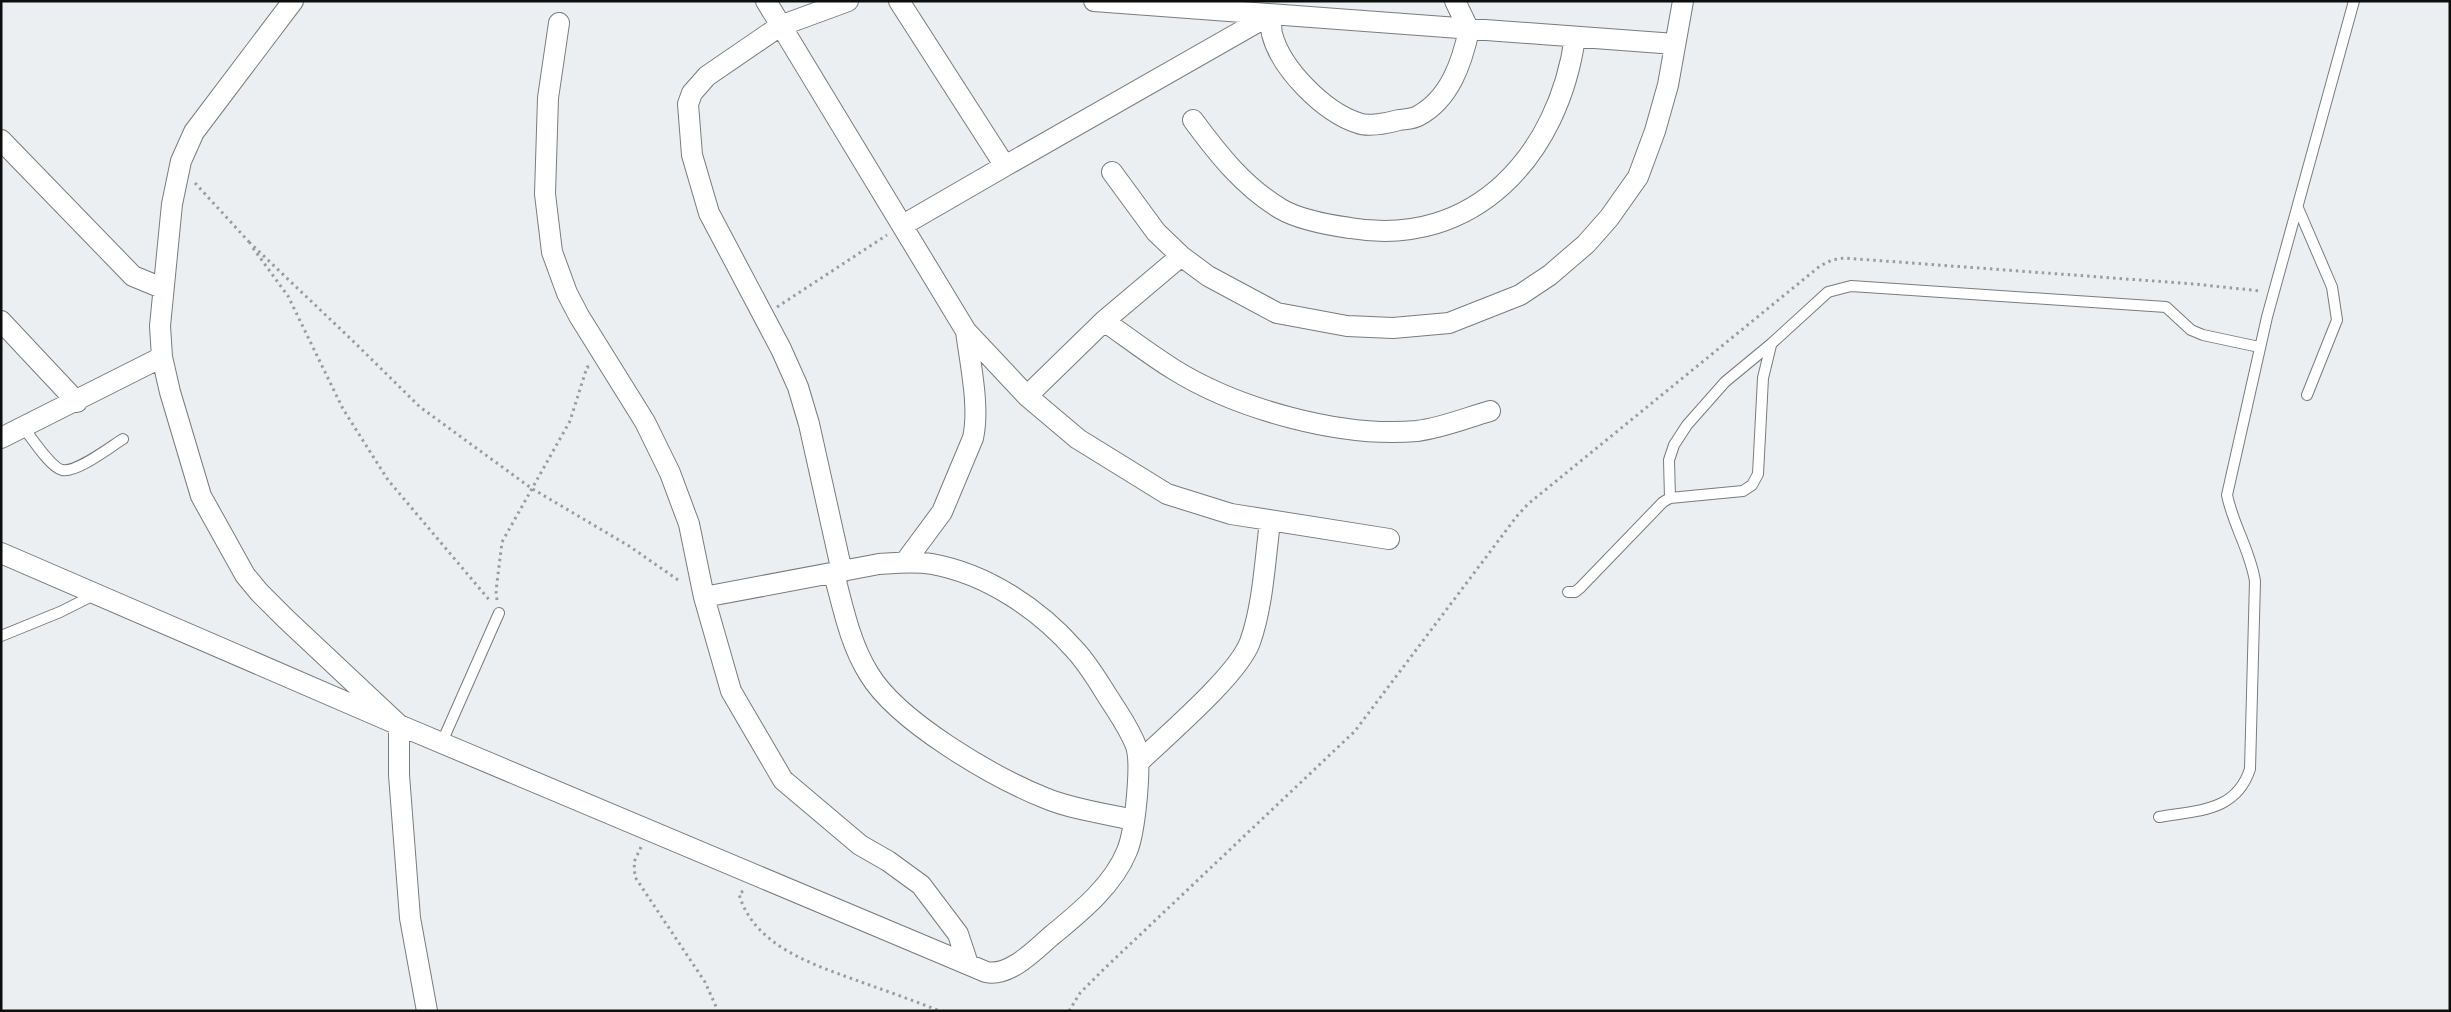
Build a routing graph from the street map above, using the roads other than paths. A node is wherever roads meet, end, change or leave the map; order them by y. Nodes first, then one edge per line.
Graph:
1 (292, 1) edge
2 (766, 1) edge
3 (848, 1) edge
4 (899, 1) edge
5 (1094, 1) edge
6 (1455, 1) edge
7 (1683, 1) edge
8 (2354, 1) edge
9 (1172, 5) edge
10 (1270, 15) junction
11 (559, 23) dead end
12 (780, 26) junction
13 (1469, 30) junction
14 (1575, 37) junction
15 (1675, 44) junction
16 (1193, 120) dead end
17 (1, 140) edge
18 (1005, 166) junction
19 (1112, 172) dead end
20 (2298, 208) junction
21 (903, 225) junction
22 (1181, 256) junction
23 (162, 288) junction
24 (1, 321) edge
25 (1104, 321) junction
26 (966, 331) junction
27 (1772, 344) junction
28 (2259, 347) junction
29 (162, 357) junction
30 (2307, 395) dead end
31 (1027, 396) junction
32 (77, 402) junction
33 (1490, 411) dead end
34 (24, 427) junction
35 (1, 438) edge
36 (123, 439) dead end
37 (1670, 498) junction
38 (1270, 522) junction
39 (1389, 539) dead end
40 (1, 553) edge
41 (905, 562) junction
42 (838, 573) junction
43 (1568, 592) dead end
44 (97, 593) junction
45 (704, 597) junction
46 (499, 613) road end
47 (1, 636) edge
48 (399, 725) junction
49 (442, 742) junction
50 (1139, 762) junction
51 (2159, 817) dead end
52 (1134, 820) junction
53 (968, 964) junction
54 (427, 1011) edge

1 - 23 street
2 - 12 street
3 - 12 street
4 - 18 street
5 - 9 street
6 - 13 street
7 - 15 street
8 - 20 lane
9 - 10 street
10 - 13 street
10 - 13 street
10 - 18 street
11 - 45 street
12 - 21 street
12 - 42 street
13 - 14 street
14 - 15 street
14 - 16 street
15 - 22 street
17 - 23 street
18 - 21 street
19 - 22 street
20 - 28 lane
20 - 30 lane
21 - 26 street
22 - 25 street
23 - 29 street
24 - 32 street
25 - 31 street
25 - 33 street
26 - 31 street
26 - 41 street
27 - 28 lane
27 - 37 lane
27 - 37 lane
28 - 51 lane
29 - 32 street
29 - 48 street
31 - 38 street
32 - 34 street
34 - 35 street
34 - 36 lane
37 - 43 lane
38 - 39 street
38 - 50 street
40 - 44 street
41 - 42 street
41 - 50 street
42 - 45 street
42 - 52 street
44 - 47 lane
44 - 48 street
45 - 53 street
46 - 49 lane
48 - 49 street
48 - 54 street
49 - 53 street
50 - 52 street
52 - 53 street

